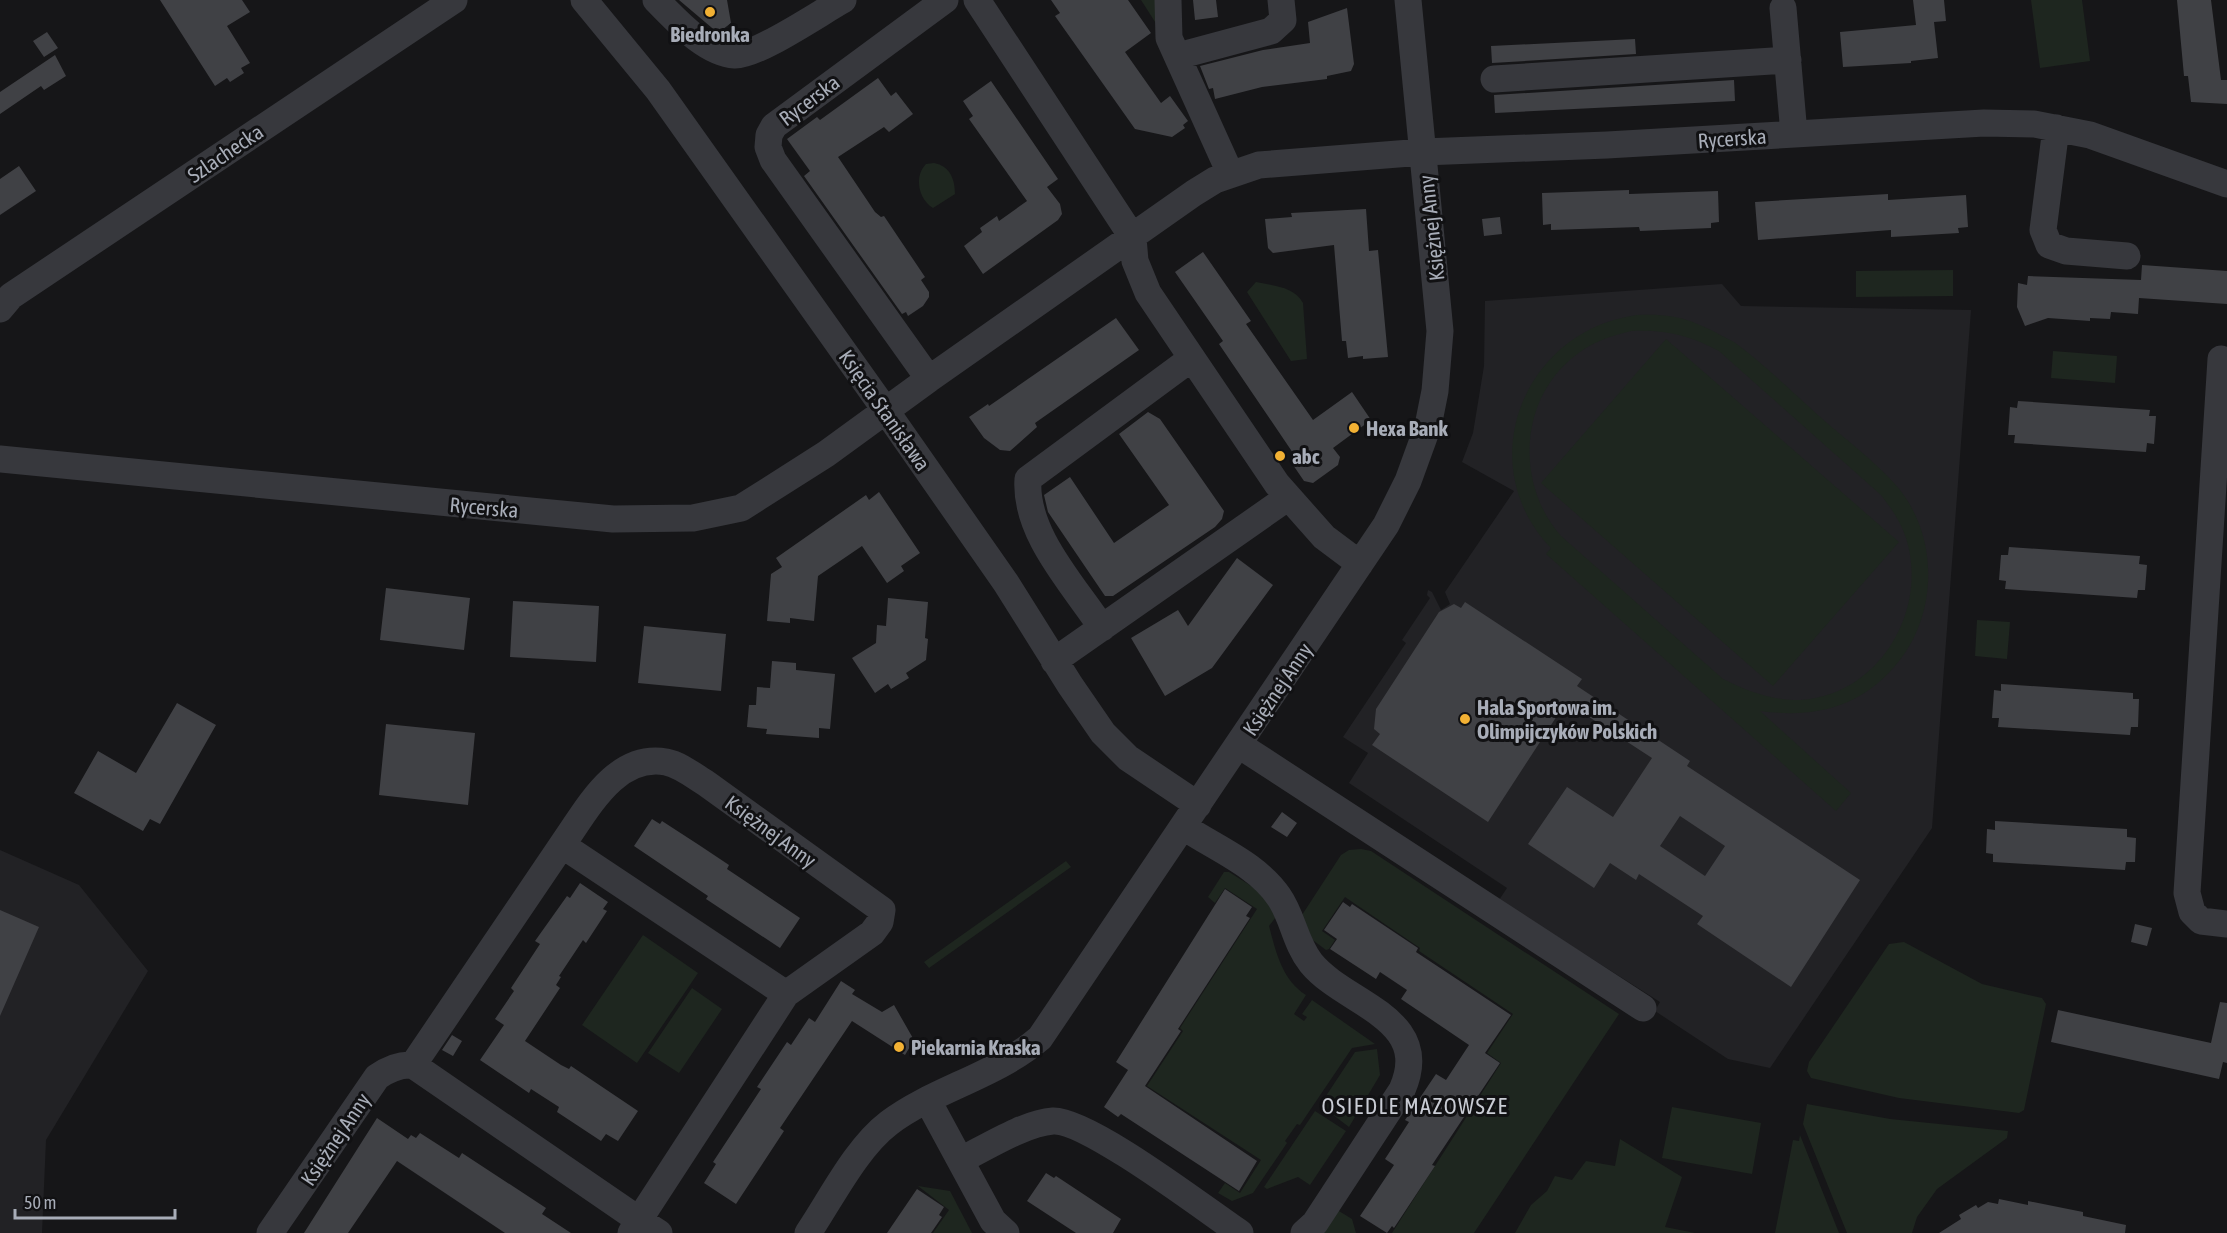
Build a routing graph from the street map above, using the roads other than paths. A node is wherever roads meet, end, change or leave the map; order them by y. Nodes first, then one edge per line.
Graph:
1 (454, 0) edge
2 (584, 0) edge
3 (656, 0) edge
4 (843, 0) edge
5 (945, 0) edge
6 (977, 0) edge
7 (1168, 0) edge
8 (1281, 0) edge
9 (1408, 0) edge
10 (1783, 8) dead end
11 (1178, 56) junction
12 (1788, 60) junction
13 (1494, 79) dead end
14 (2056, 128) junction
15 (1794, 134) junction
16 (1423, 152) junction
17 (1230, 173) junction
18 (2227, 184) edge
19 (1133, 238) junction
20 (2127, 256) dead end
21 (0, 309) edge
22 (1192, 358) junction
23 (2221, 359) dead end
24 (929, 379) junction
25 (886, 411) junction
26 (0, 459) edge
27 (1287, 498) junction
28 (2220, 516) edge
29 (1360, 564) junction
30 (1102, 628) junction
31 (1054, 661) junction
32 (1239, 746) junction
33 (1198, 805) junction
34 (1184, 827) junction
35 (562, 844) junction
36 (2227, 924) edge
37 (786, 994) junction
38 (1643, 1008) dead end
39 (413, 1065) junction
40 (928, 1101) junction
41 (961, 1160) junction
42 (643, 1229) edge
43 (270, 1233) edge
44 (808, 1233) edge
45 (1006, 1233) edge
46 (1240, 1233) edge
47 (1304, 1233) edge

1 - 21 street, Szlachecka
2 - 25 street, Księcia Stanisława
3 - 4 street
5 - 24 street, Rycerska
6 - 19 street
7 - 11 street
8 - 11 street
9 - 16 street, Księżnej Anny
10 - 12 street
11 - 17 street
12 - 13 street
12 - 15 street
14 - 15 street, Rycerska
14 - 18 street, Rycerska
14 - 20 street
15 - 16 street, Rycerska
16 - 17 street, Rycerska
16 - 29 street, Księżnej Anny
17 - 19 street, Rycerska
19 - 22 street
19 - 24 street, Rycerska
22 - 27 street
22 - 30 street
23 - 28 street
24 - 25 street, Rycerska
25 - 26 street, Rycerska
25 - 31 street, Księcia Stanisława
27 - 29 street
27 - 30 street
28 - 36 street
29 - 32 street, Księżnej Anny
30 - 31 street
31 - 33 street, Księcia Stanisława
32 - 33 street, Księżnej Anny
32 - 38 street
33 - 34 street, Księżnej Anny
34 - 40 street, Księżnej Anny
34 - 47 street
35 - 37 street
35 - 37 street, Księżnej Anny
35 - 39 street, Księżnej Anny
37 - 42 street, Księżnej Anny
39 - 42 street, Księżnej Anny
39 - 43 street, Księżnej Anny
40 - 41 street
40 - 44 street, Księżnej Anny
41 - 45 street
41 - 46 street

